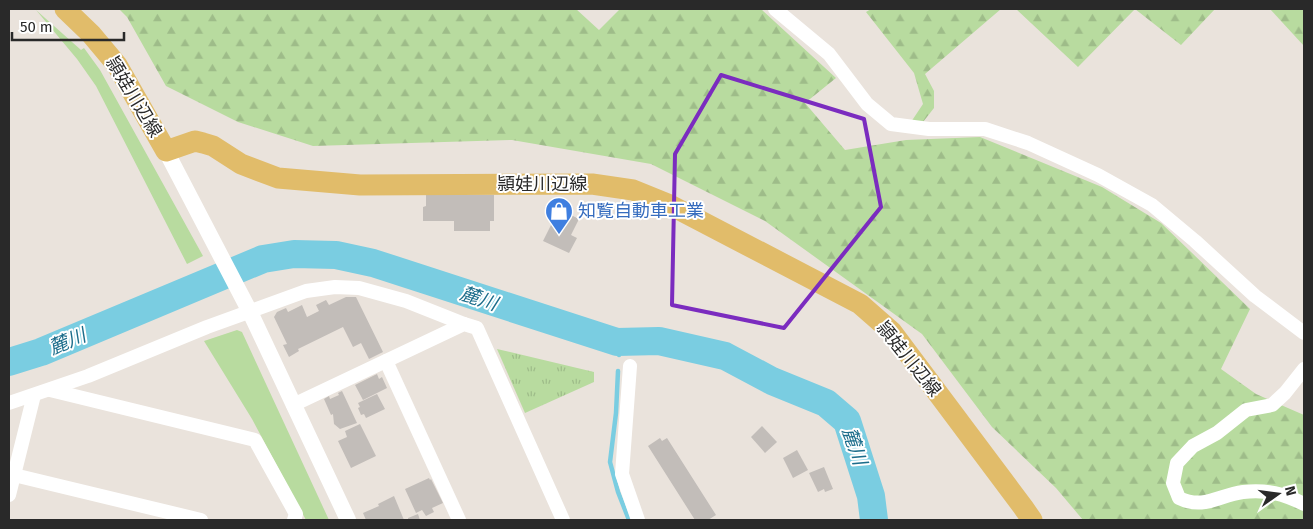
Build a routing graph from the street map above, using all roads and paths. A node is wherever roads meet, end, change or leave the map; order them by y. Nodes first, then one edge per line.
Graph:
1 (65, 9) edge
2 (775, 9) edge
3 (166, 151) junction
4 (248, 308) junction
5 (464, 324) junction
6 (1304, 333) edge
7 (386, 361) junction
8 (630, 366) dead end
9 (1304, 369) edge
10 (50, 390) junction
11 (34, 395) junction
12 (9, 403) edge
13 (293, 405) junction
14 (13, 458) edge
15 (14, 475) junction
16 (9, 495) edge
17 (1304, 504) edge
18 (201, 520) edge
19 (294, 520) edge
20 (348, 520) edge
21 (460, 520) edge
22 (563, 520) edge
23 (638, 520) edge
24 (1032, 520) edge

1 - 3 main road, 頴娃川辺線
2 - 6 street
3 - 4 street
3 - 24 main road, 頴娃川辺線
4 - 5 street
4 - 10 street
4 - 13 street
5 - 7 street
5 - 22 street
7 - 13 street
7 - 21 street
8 - 23 street
9 - 17 street
10 - 11 street
10 - 19 street
11 - 12 street
11 - 14 street
13 - 20 street
14 - 15 street
15 - 16 street
15 - 18 street

